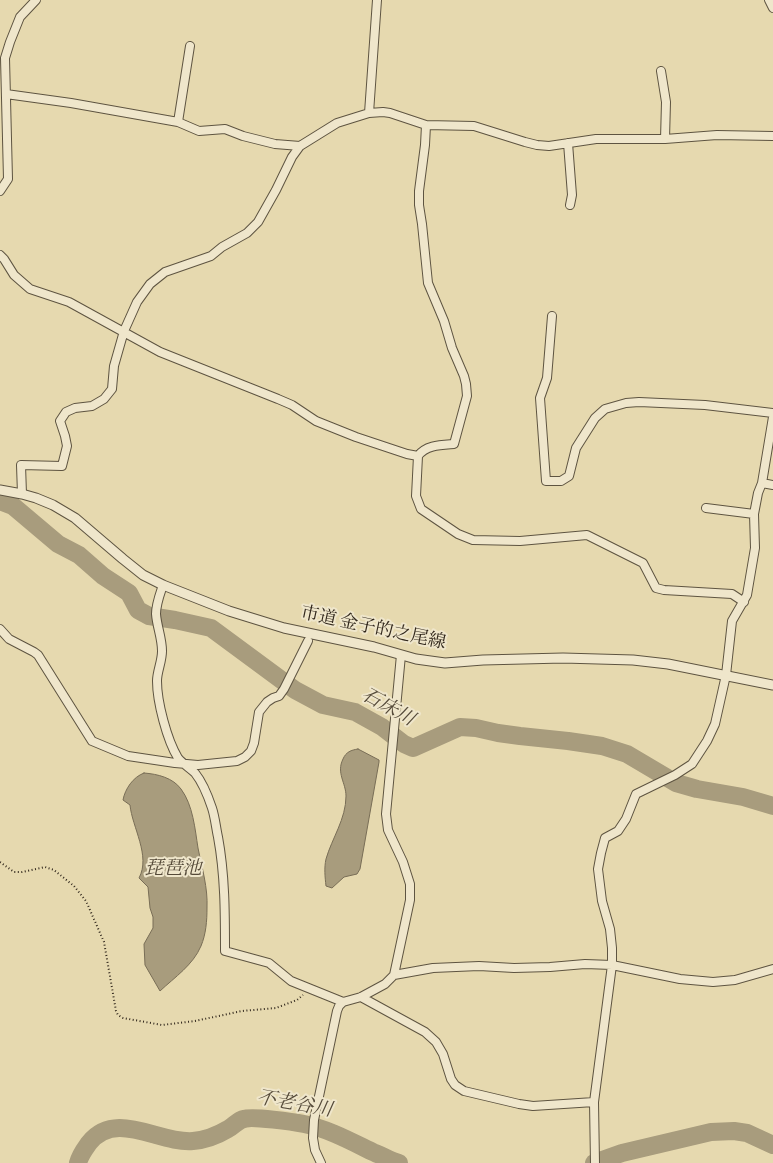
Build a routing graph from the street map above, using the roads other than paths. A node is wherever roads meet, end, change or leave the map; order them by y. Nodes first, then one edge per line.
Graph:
1 (36, 0) edge
2 (377, 0) edge
3 (769, 0) edge
4 (773, 8) edge
5 (190, 46) dead end
6 (2, 58) edge
7 (661, 71) dead end
8 (6, 94) junction
9 (369, 113) junction
10 (178, 122) junction
11 (426, 125) junction
12 (773, 136) edge
13 (665, 139) junction
14 (568, 144) junction
15 (300, 146) junction
16 (0, 191) edge
17 (570, 205) dead end
18 (0, 255) edge
19 (552, 316) dead end
20 (124, 332) junction
21 (773, 413) edge
22 (773, 417) edge
23 (418, 456) junction
24 (762, 483) junction
25 (773, 486) edge
26 (0, 490) edge
27 (22, 494) junction
28 (706, 508) dead end
29 (754, 514) junction
30 (163, 584) junction
31 (744, 602) junction
32 (0, 629) edge
33 (308, 641) dead end
34 (401, 655) junction
35 (726, 675) junction
36 (773, 685) edge
37 (185, 764) junction
38 (612, 965) junction
39 (773, 969) edge
40 (394, 975) junction
41 (361, 997) junction
42 (343, 1002) junction
43 (594, 1102) junction
44 (321, 1163) edge
45 (595, 1163) edge

1 - 6 street
2 - 9 street
3 - 4 street
5 - 10 street
6 - 8 street
7 - 13 street
8 - 10 street
8 - 16 street
9 - 11 street
9 - 15 street
10 - 15 street
11 - 14 street
11 - 23 street
12 - 13 street
13 - 14 street
14 - 17 street
15 - 20 street
18 - 20 street
19 - 21 street
20 - 23 street
20 - 27 street
22 - 24 street
23 - 31 street
24 - 25 street
24 - 29 street
26 - 27 street, 市道 金子的之尾線
27 - 30 street, 市道 金子的之尾線
28 - 29 street
29 - 31 street
30 - 34 street, 市道 金子的之尾線
30 - 37 street
31 - 35 street
32 - 37 street
33 - 37 street
34 - 35 street, 市道 金子的之尾線
34 - 40 street
35 - 36 street, 市道 金子的之尾線
35 - 38 street
37 - 42 street
38 - 39 street
38 - 40 street
38 - 43 street
40 - 41 street
41 - 42 street
41 - 43 street
42 - 44 street
43 - 45 street

